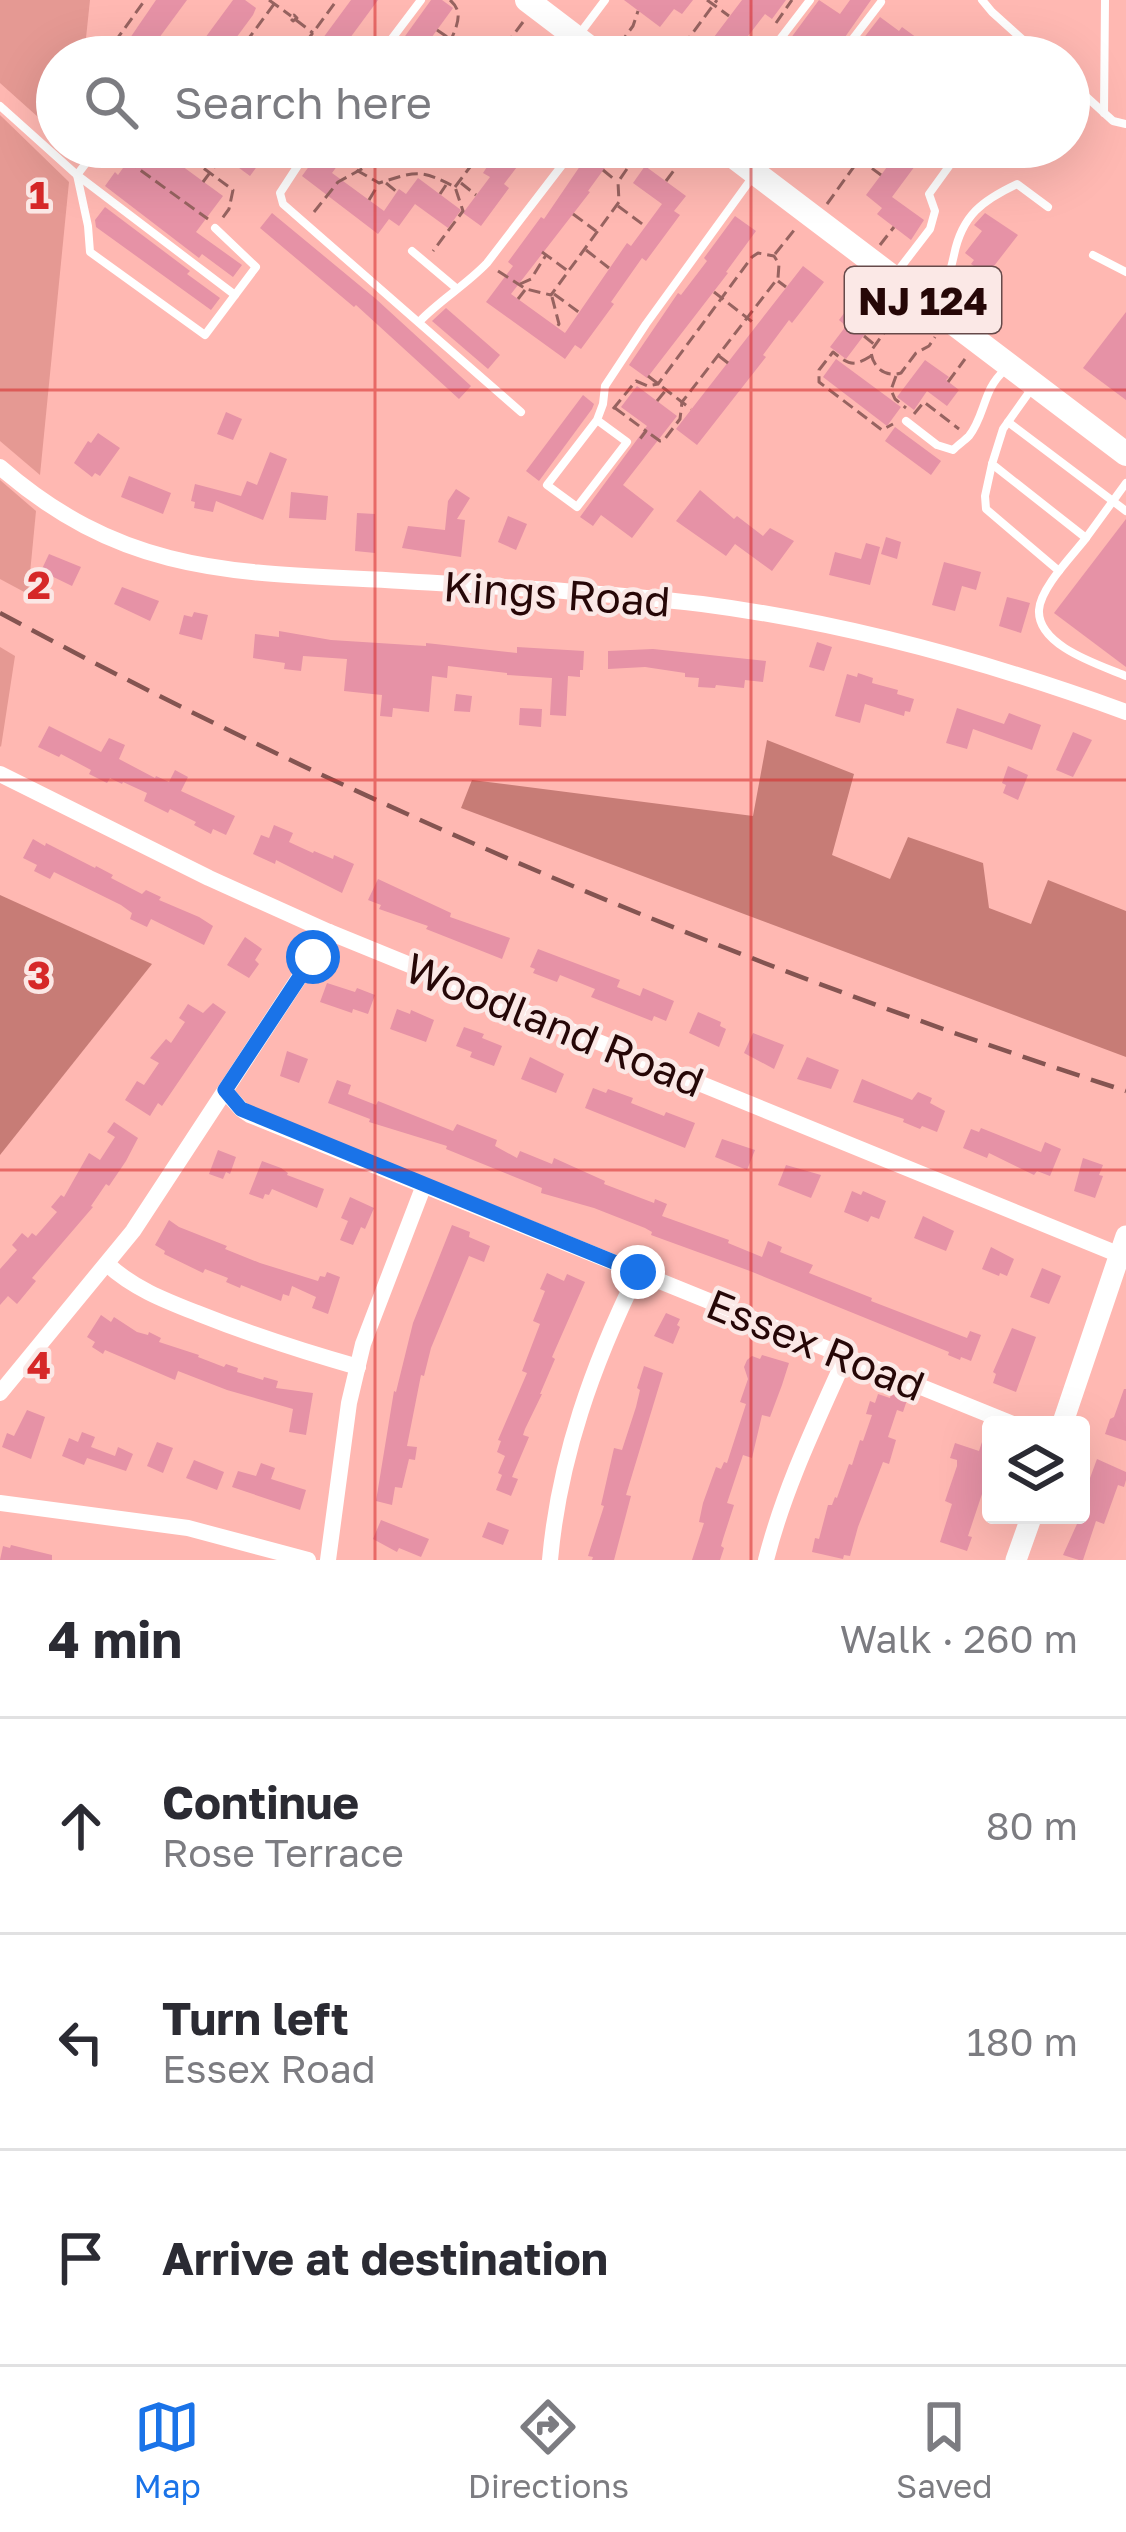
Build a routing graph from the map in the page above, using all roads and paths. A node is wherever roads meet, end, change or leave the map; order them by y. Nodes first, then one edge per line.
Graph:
1 (145, 0) edge
2 (421, 0) edge
3 (450, 0) edge
4 (605, 0) edge
5 (707, 0) edge
6 (810, 0) edge
7 (982, 0) edge
8 (1106, 0) edge
9 (273, 1) edge
10 (335, 2) edge
11 (715, 2) edge
12 (881, 2) edge
13 (152, 6) dead end
14 (343, 11) dead end
15 (525, 11) edge
16 (638, 11) dead end
17 (729, 16) dead end
18 (245, 27) dead end
19 (437, 30) dead end
20 (253, 32) junction
21 (313, 32) junction
22 (119, 36) edge
23 (250, 36) edge
24 (310, 36) edge
25 (394, 36) edge
26 (446, 36) edge
27 (454, 36) edge
28 (573, 36) edge
29 (578, 36) edge
30 (624, 36) edge
31 (690, 36) edge
32 (782, 36) edge
33 (855, 36) edge
34 (1019, 36) edge
35 (1090, 100) edge
36 (0, 106) edge
37 (1103, 112) junction
38 (1126, 124) edge
39 (36, 138) edge
40 (69, 168) edge
41 (82, 168) edge
42 (137, 168) edge
43 (203, 168) edge
44 (214, 168) edge
45 (296, 168) edge
46 (355, 168) edge
47 (364, 168) edge
48 (470, 168) edge
49 (560, 168) edge
50 (628, 168) edge
51 (676, 168) edge
52 (739, 168) edge
53 (757, 168) edge
54 (853, 168) edge
55 (872, 168) edge
56 (948, 168) edge
57 (603, 170) dead end
58 (358, 171) junction
59 (210, 173) junction
60 (77, 175) junction
61 (881, 175) dead end
62 (666, 181) dead end
63 (203, 182) dead end
64 (382, 182) junction
65 (618, 182) junction
66 (448, 184) junction
67 (457, 185) junction
68 (397, 192) dead end
69 (440, 194) dead end
70 (476, 195) dead end
71 (369, 200) dead end
72 (616, 205) junction
73 (826, 205) dead end
74 (1048, 207) dead end
75 (573, 214) dead end
76 (305, 223) junction
77 (646, 226) dead end
78 (894, 227) dead end
79 (215, 228) junction
80 (795, 228) dead end
81 (597, 232) junction
82 (879, 246) dead end
83 (585, 249) junction
84 (412, 251) dead end
85 (740, 253) dead end
86 (1093, 255) dead end
87 (774, 256) junction
88 (750, 260) junction
89 (425, 262) junction
90 (487, 263) junction
91 (609, 268) dead end
92 (568, 272) junction
93 (1126, 272) edge
94 (892, 278) junction
95 (776, 280) junction
96 (518, 284) junction
97 (786, 287) dead end
98 (456, 288) junction
99 (526, 289) junction
100 (714, 292) dead end
101 (552, 294) junction
102 (235, 296) junction
103 (722, 298) junction
104 (518, 299) dead end
105 (896, 305) dead end
106 (931, 306) junction
107 (580, 313) dead end
108 (747, 318) junction
109 (419, 322) junction
110 (755, 324) dead end
111 (557, 327) dead end
112 (683, 329) dead end
113 (864, 336) dead end
114 (937, 336) dead end
115 (694, 337) junction
116 (875, 345) junction
117 (718, 355) junction
118 (871, 356) junction
119 (966, 358) dead end
120 (728, 363) dead end
121 (856, 364) junction
122 (1010, 366) junction
123 (903, 370) junction
124 (852, 371) dead end
125 (896, 375) junction
126 (648, 376) dead end
127 (912, 378) dead end
128 (949, 382) dead end
129 (658, 384) junction
130 (1035, 385) junction
131 (665, 390) junction
132 (891, 390) junction
133 (885, 395) dead end
134 (657, 401) dead end
135 (682, 402) junction
136 (692, 409) dead end
137 (521, 412) dead end
138 (596, 420) junction
139 (906, 421) dead end
140 (1008, 422) junction
141 (892, 426) dead end
142 (959, 428) dead end
143 (646, 431) junction
144 (639, 440) dead end
145 (1126, 454) edge
146 (992, 464) junction
147 (0, 467) edge
148 (1126, 483) edge
149 (1113, 500) junction
150 (1126, 511) edge
151 (1086, 538) junction
152 (1060, 571) junction
153 (1126, 676) edge
154 (1126, 712) edge
155 (0, 774) edge
156 (329, 932) junction
157 (225, 1090) junction
158 (424, 1184) junction
159 (1123, 1245) edge
160 (107, 1264) junction
161 (638, 1272) junction
162 (847, 1356) junction
163 (358, 1366) junction
164 (0, 1394) edge
165 (993, 1416) edge
166 (1065, 1416) edge
167 (0, 1503) edge
168 (1029, 1524) edge
169 (308, 1560) edge
170 (328, 1560) edge
171 (550, 1560) edge
172 (766, 1560) edge
173 (1016, 1560) edge

1 - 13 path
1 - 22 path
2 - 25 lane
3 - 27 path
4 - 29 lane
5 - 11 path
6 - 32 lane
7 - 34 lane
8 - 37 lane
9 - 20 path
9 - 21 path
10 - 14 path
10 - 21 path
11 - 17 path
11 - 31 path
12 - 33 lane
15 - 28 main road
16 - 30 path
18 - 20 path
19 - 26 path
20 - 23 path
21 - 24 path
35 - 37 lane
36 - 39 lane
37 - 38 lane
40 - 60 lane
41 - 60 lane
42 - 79 path
43 - 59 path
44 - 59 path
45 - 76 lane
46 - 58 path
47 - 58 path
48 - 67 path
49 - 90 lane
50 - 65 path
51 - 62 path
52 - 138 lane
53 - 94 main road, NJ 124
54 - 73 path
55 - 61 path
56 - 94 lane
57 - 65 path
58 - 64 path
58 - 76 path
59 - 63 path
59 - 79 path
60 - 102 lane
60 - 102 lane
64 - 66 path
64 - 68 path
64 - 71 path
65 - 72 path
66 - 67 path
66 - 69 path
67 - 70 path
67 - 89 path
72 - 77 path
72 - 81 path
74 - 106 lane
75 - 81 path
76 - 109 lane
78 - 82 path
79 - 102 lane
80 - 87 path
81 - 83 path
83 - 91 path
83 - 92 path
84 - 89 lane
85 - 88 path
86 - 93 lane
87 - 88 path
87 - 95 path
88 - 103 path
89 - 98 lane
90 - 96 path
90 - 98 lane
92 - 96 path
92 - 101 path
94 - 106 main road, NJ 124
95 - 97 path
95 - 108 path
96 - 99 path
98 - 109 lane
99 - 101 path
99 - 104 path
100 - 103 path
101 - 107 path
101 - 111 path
103 - 108 path
103 - 115 path
105 - 116 path
106 - 122 main road, NJ 124
108 - 110 path
108 - 117 path
109 - 137 lane
112 - 115 path
113 - 116 path
114 - 123 path
115 - 129 path
116 - 118 path
117 - 120 path
117 - 135 path
118 - 121 path
118 - 125 path
119 - 128 path
121 - 124 path
121 - 141 path
122 - 130 main road, NJ 124
122 - 139 lane
123 - 125 path
123 - 127 path
125 - 132 path
126 - 129 path
129 - 131 path
129 - 143 path
130 - 140 lane
130 - 145 main road, NJ 124
131 - 134 path
131 - 135 path
132 - 133 path
132 - 142 path
135 - 136 path
135 - 143 path
138 - 138 lane
140 - 146 lane
140 - 149 lane
143 - 144 path
146 - 151 lane
146 - 152 lane
147 - 154 street, Kings Road
148 - 149 lane
149 - 150 lane
149 - 151 lane
151 - 152 lane
152 - 153 lane
155 - 156 street, Woodland Road
156 - 157 street
156 - 159 street, Woodland Road
157 - 158 street, Essex Road
157 - 160 street
158 - 161 street, Essex Road
158 - 163 street
159 - 166 street
160 - 163 street
160 - 164 street
161 - 162 street, Essex Road
161 - 171 street
162 - 165 street, Essex Road
162 - 172 street
163 - 170 street
167 - 169 street
168 - 173 street

